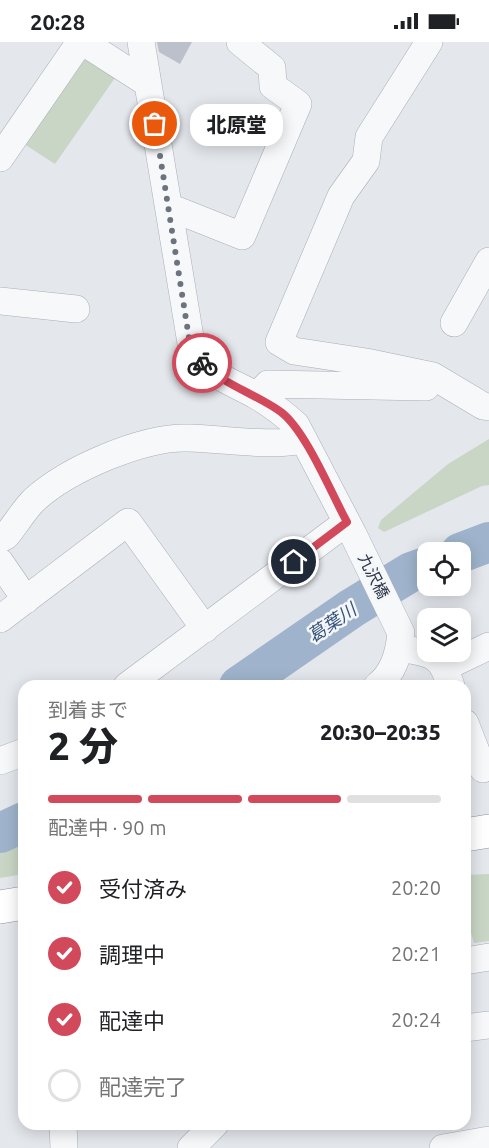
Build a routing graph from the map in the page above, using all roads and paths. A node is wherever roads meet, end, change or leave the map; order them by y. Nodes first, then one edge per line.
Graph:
1 (82, 42) edge
2 (141, 42) edge
3 (240, 42) edge
4 (429, 42) edge
5 (147, 83) junction
6 (0, 158) edge
7 (169, 207) junction
8 (489, 261) edge
9 (0, 301) edge
10 (76, 309) dead end
11 (454, 323) dead end
12 (451, 387) junction
13 (257, 396) junction
14 (489, 407) edge
15 (304, 440) junction
16 (352, 531) junction
17 (0, 539) edge
18 (0, 562) edge
19 (26, 600) junction
20 (0, 619) edge
21 (205, 629) junction
22 (489, 646) edge
23 (399, 648) junction
24 (448, 676) edge
25 (135, 680) edge
26 (385, 680) edge
27 (471, 738) edge
28 (18, 754) edge
29 (0, 761) edge
30 (483, 769) dead end
31 (489, 831) edge
32 (471, 833) edge
33 (18, 904) edge
34 (0, 907) edge
35 (489, 957) edge
36 (471, 960) edge
37 (489, 1024) edge
38 (471, 1027) edge
39 (63, 1130) edge
40 (209, 1130) edge
41 (489, 1140) edge
42 (64, 1148) edge
43 (191, 1148) edge
44 (443, 1148) edge

1 - 5 street
1 - 6 street
2 - 5 street, 九沢橋
3 - 7 street
4 - 12 street
5 - 7 street, 九沢橋
7 - 13 street, 九沢橋
8 - 11 street
9 - 10 street
12 - 13 street
12 - 14 street
13 - 15 street, 九沢橋
15 - 16 street, 九沢橋
15 - 17 street
16 - 21 street
16 - 23 street, 九沢橋
18 - 19 street
19 - 20 street
19 - 21 street
21 - 25 street
22 - 24 street
23 - 24 street
23 - 26 street
27 - 30 street
28 - 29 street
31 - 32 highway
33 - 34 highway
35 - 36 street
37 - 38 street
39 - 42 street
40 - 43 street
41 - 44 street

